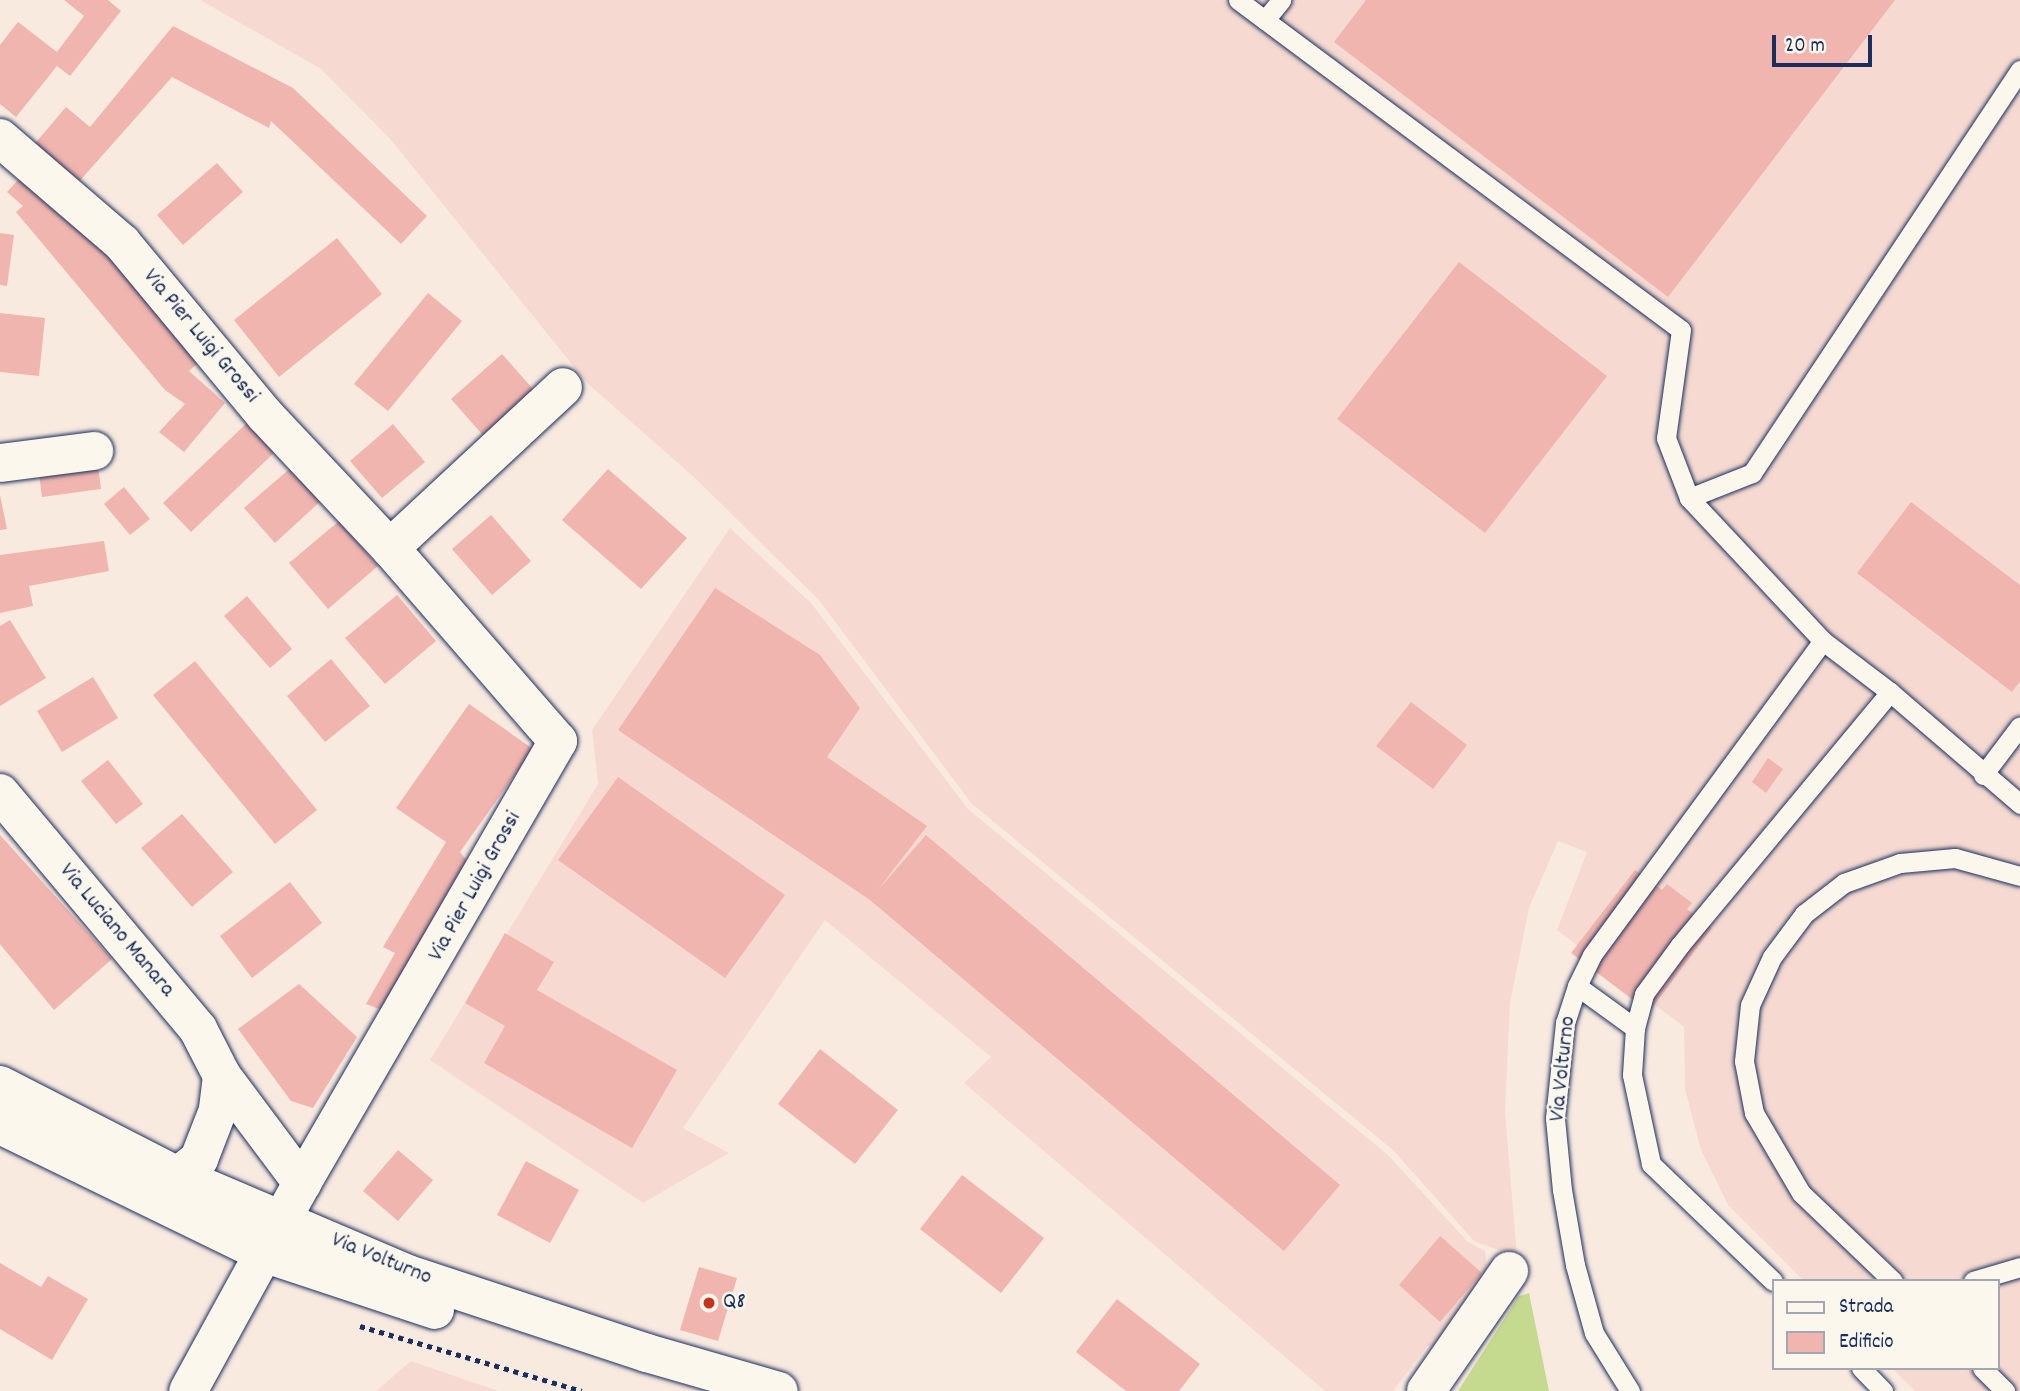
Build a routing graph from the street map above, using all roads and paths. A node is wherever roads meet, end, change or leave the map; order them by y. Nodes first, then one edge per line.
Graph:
1 (1238, 0) edge
2 (1281, 0) edge
3 (1265, 20) junction
4 (2020, 70) edge
5 (0, 138) edge
6 (563, 387) dead end
7 (94, 452) dead end
8 (0, 463) edge
9 (1689, 498) junction
10 (390, 548) junction
11 (1823, 641) junction
12 (1890, 692) junction
13 (2020, 726) edge
14 (1983, 775) junction
15 (0, 793) edge
16 (2020, 804) edge
17 (2020, 876) edge
18 (1577, 986) junction
19 (1635, 1028) junction
20 (222, 1076) junction
21 (0, 1085) edge
22 (0, 1125) edge
23 (178, 1176) junction
24 (302, 1183) junction
25 (284, 1220) junction
26 (265, 1254) junction
27 (2020, 1267) edge
28 (1509, 1271) dead end
29 (1891, 1279) edge
30 (1980, 1279) edge
31 (1772, 1280) edge
32 (1863, 1370) edge
33 (1984, 1370) edge
34 (188, 1391) edge
35 (688, 1391) edge
36 (779, 1391) edge
37 (1426, 1391) edge
38 (1630, 1391) edge
39 (1883, 1391) edge
40 (2005, 1391) edge

1 - 3 lane
2 - 3 lane
3 - 9 lane
4 - 9 lane
5 - 10 street, Via Pier Luigi Grossi
6 - 10 street
7 - 8 street
9 - 11 lane
10 - 24 street, Via Pier Luigi Grossi
11 - 12 lane
11 - 18 lane
12 - 14 lane
12 - 19 lane
13 - 14 lane
14 - 16 lane
15 - 20 street, Via Luciano Manara
17 - 29 lane
18 - 19 lane, Via Volturno
18 - 38 lane, Via Volturno
19 - 31 lane
20 - 23 street
20 - 24 street, Via Luciano Manara
21 - 23 street, Via Volturno
22 - 26 street, Via Volturno
23 - 25 street, Via Volturno
24 - 25 street, Via Pier Luigi Grossi
25 - 26 street, Via Pier Luigi Grossi
25 - 36 street, Via Volturno
26 - 34 street, Via Pier Luigi Grossi
26 - 35 street, Via Volturno
27 - 30 lane
28 - 37 street
32 - 39 lane
33 - 40 lane

